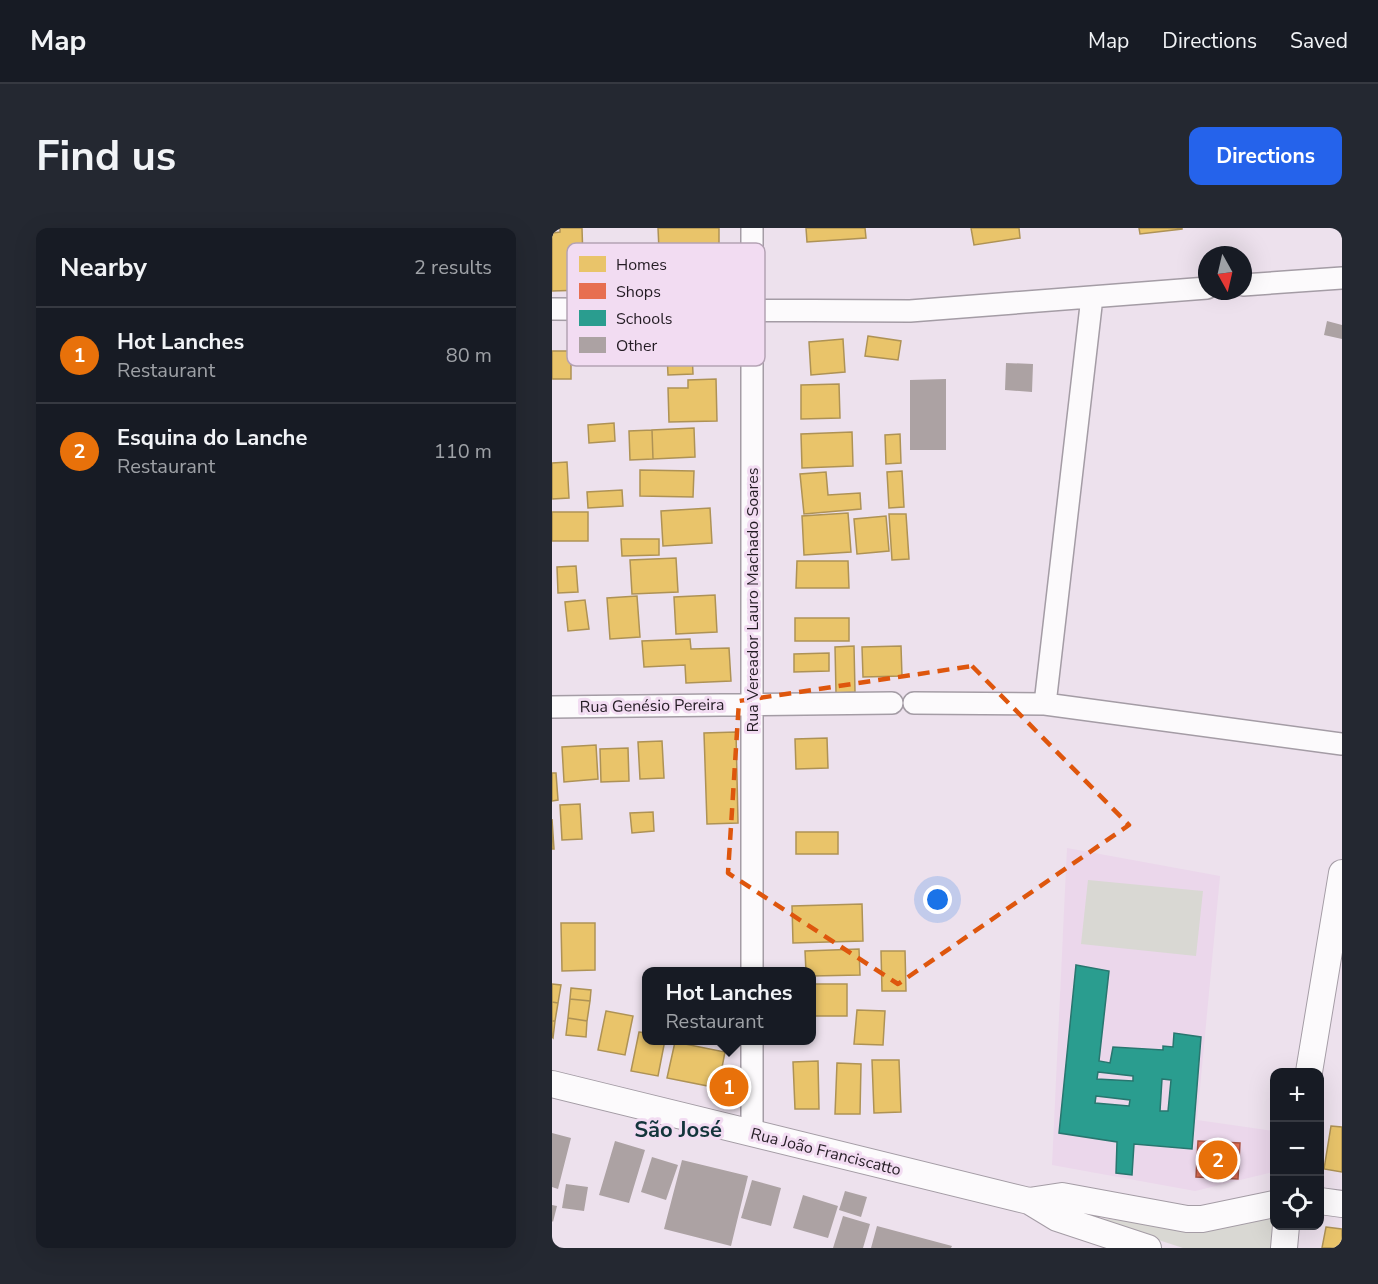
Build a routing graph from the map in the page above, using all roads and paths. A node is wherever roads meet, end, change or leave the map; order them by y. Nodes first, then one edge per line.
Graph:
1 (1342, 278) edge
2 (1252, 284) edge
3 (1198, 289) edge
4 (1092, 297) junction
5 (765, 309) edge
6 (752, 366) edge
7 (752, 703) junction
8 (892, 703) dead end
9 (914, 703) dead end
10 (1045, 704) junction
11 (552, 707) edge
12 (1342, 744) edge
13 (1342, 873) edge
14 (752, 967) edge
15 (752, 1045) edge
16 (1310, 1068) edge
17 (552, 1084) edge
18 (752, 1133) junction
19 (1029, 1201) junction
20 (1324, 1202) edge
21 (1342, 1204) edge
22 (1270, 1205) edge
23 (1286, 1230) edge
24 (1148, 1248) edge
25 (1284, 1248) edge

1 - 2 street
3 - 4 street
4 - 5 street
4 - 10 street
6 - 7 street, Rua Vereador Lauro Machado Soares
7 - 8 street, Rua Genésio Pereira
7 - 11 street, Rua Genésio Pereira
7 - 14 street, Rua Vereador Lauro Machado Soares
9 - 10 street
10 - 12 street
13 - 16 street
15 - 18 street
17 - 18 street, Rua João Franciscatto
18 - 19 street, Rua João Franciscatto
19 - 22 street, Rua João Franciscatto
19 - 24 street, Rua João Franciscatto
20 - 21 street
23 - 25 street

